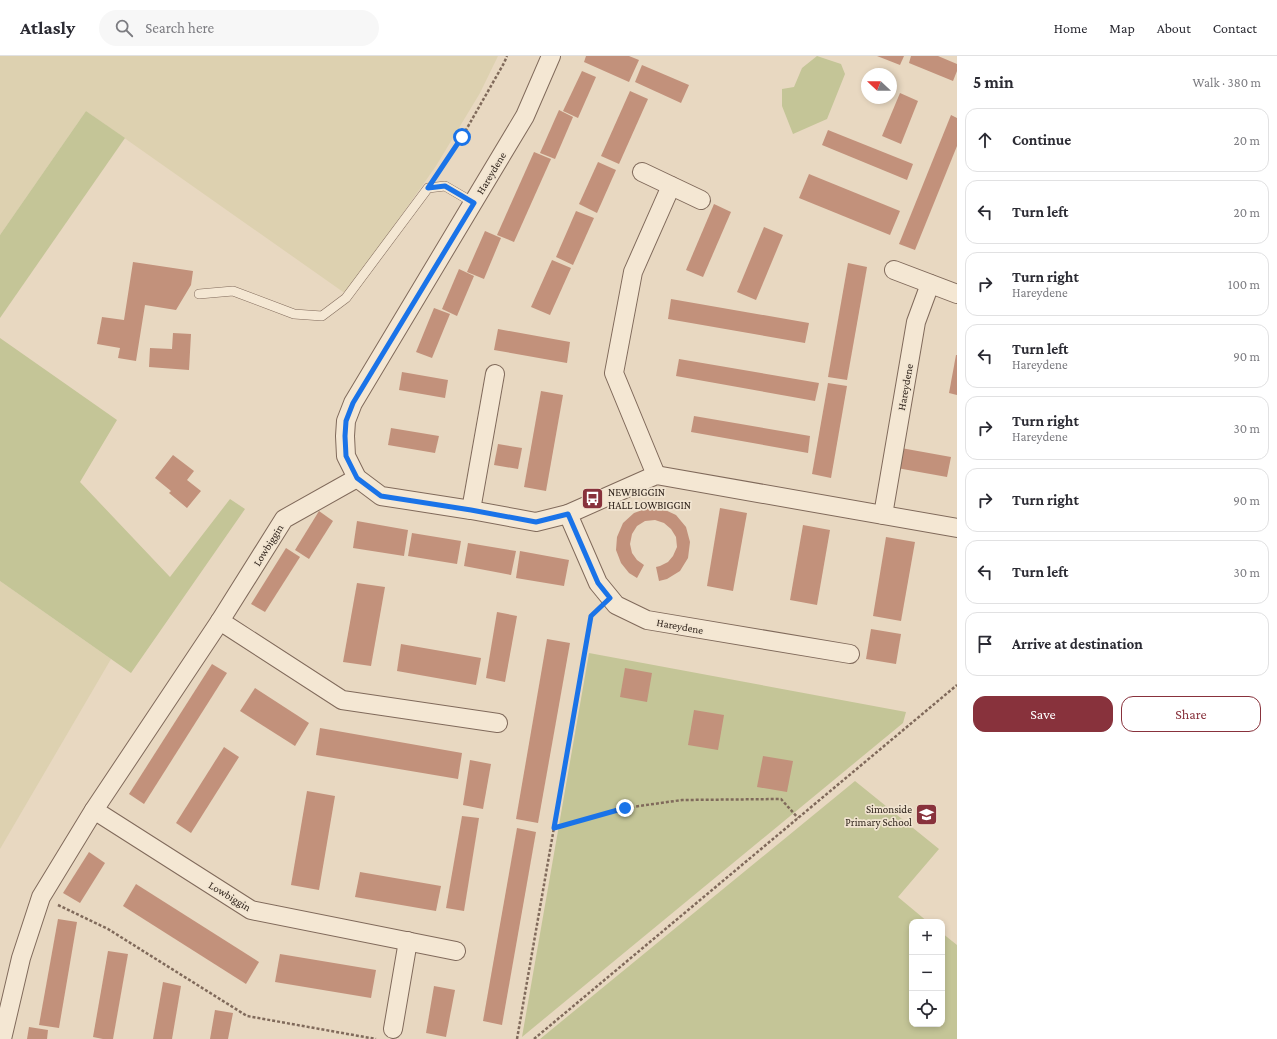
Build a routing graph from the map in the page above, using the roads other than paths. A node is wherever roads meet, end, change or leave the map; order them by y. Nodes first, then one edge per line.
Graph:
1 (551, 56) edge
2 (642, 172) dead end
3 (671, 186) junction
4 (701, 200) dead end
5 (474, 203) junction
6 (894, 270) dead end
7 (930, 284) junction
8 (199, 294) dead end
9 (957, 294) edge
10 (495, 374) dead end
11 (656, 475) junction
12 (357, 478) junction
13 (471, 510) junction
14 (568, 514) junction
15 (882, 515) junction
16 (957, 528) edge
17 (220, 621) junction
18 (850, 654) dead end
19 (498, 723) dead end
20 (94, 810) junction
21 (408, 941) junction
22 (456, 951) dead end
23 (393, 1029) dead end
24 (2, 1039) edge

1 - 5 street, Hareydene
2 - 3 street
3 - 4 street
3 - 11 street
5 - 8 lane
5 - 12 street, Hareydene
6 - 7 street
7 - 9 street
7 - 15 street, Hareydene
10 - 13 street
11 - 14 street, Hareydene
11 - 15 street
12 - 13 street, Hareydene
12 - 17 street, Lowbiggin
13 - 14 street, Hareydene
14 - 18 street, Hareydene
15 - 16 street
17 - 19 street
17 - 20 street, Lowbiggin
20 - 21 street, Lowbiggin
20 - 24 street, Lowbiggin
21 - 22 street, Lowbiggin
21 - 23 street

